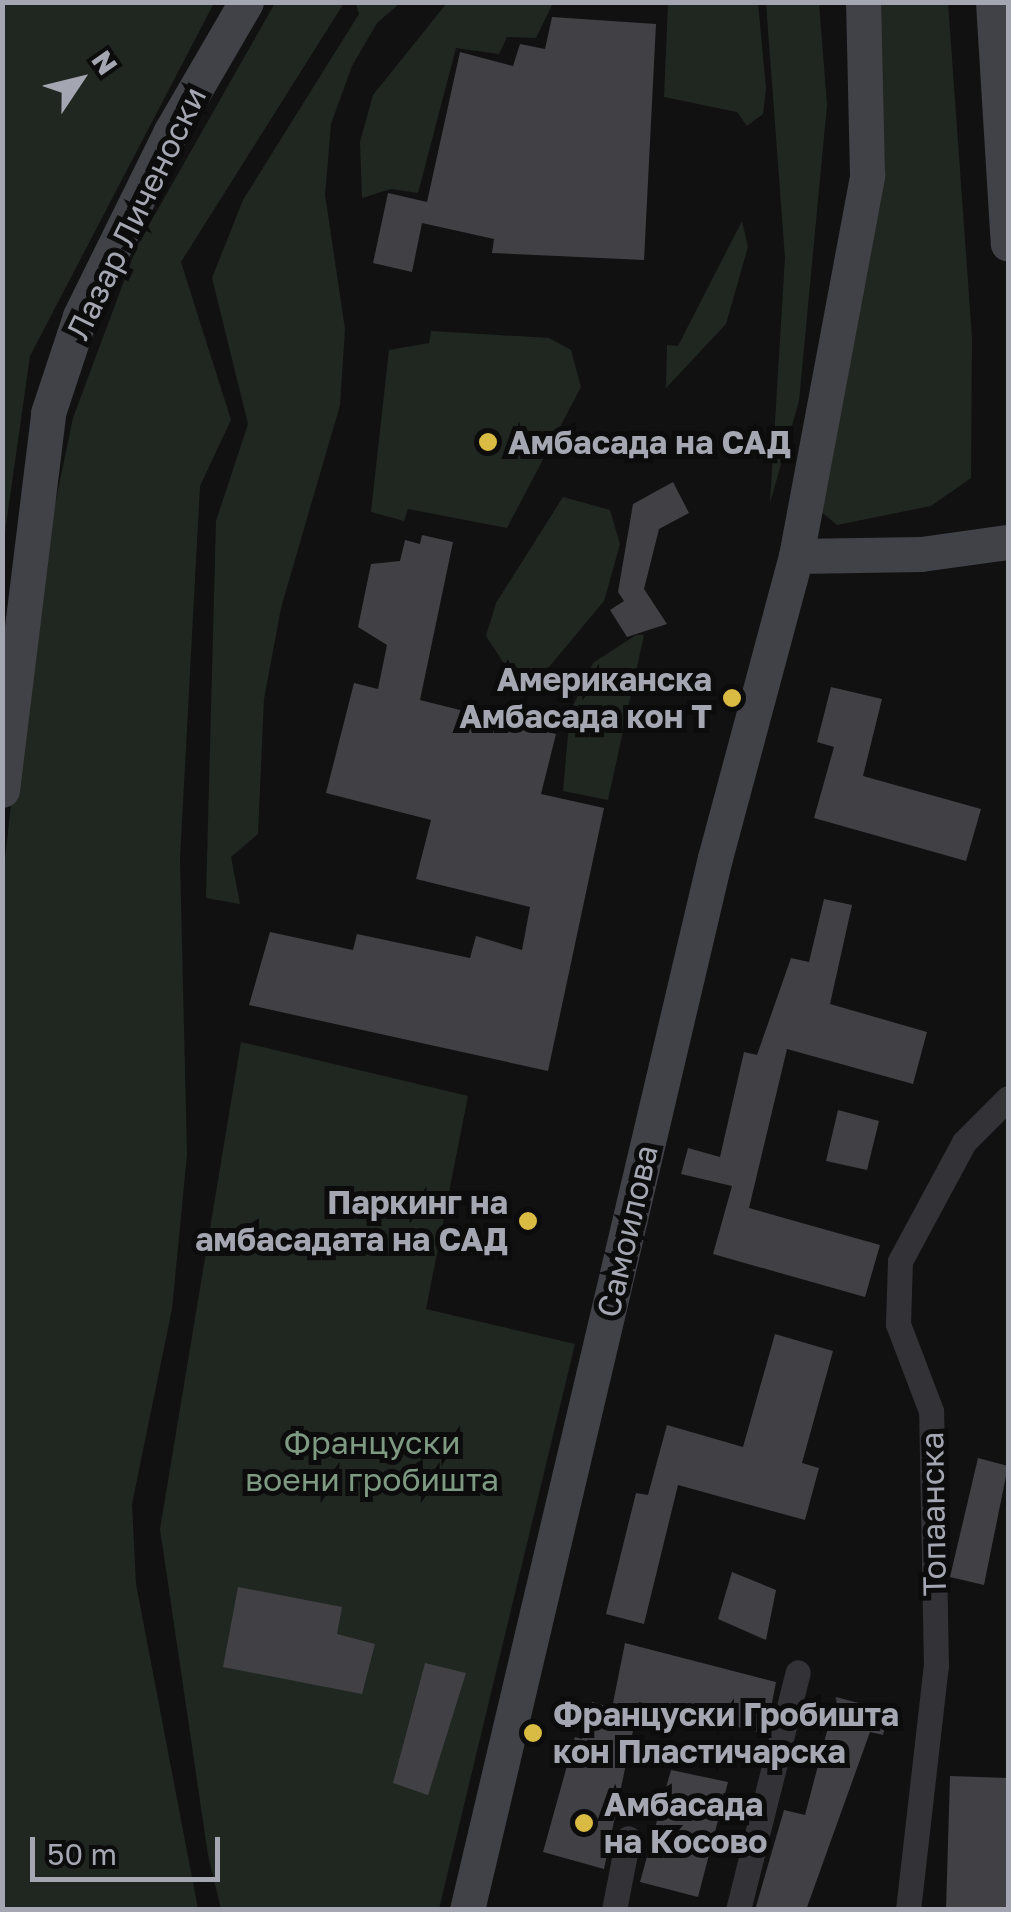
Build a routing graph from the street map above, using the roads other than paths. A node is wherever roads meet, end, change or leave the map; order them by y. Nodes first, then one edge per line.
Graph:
1 (246, 2) edge
2 (863, 2) edge
3 (993, 2) edge
4 (1008, 244) edge
5 (1008, 542) edge
6 (796, 556) junction
7 (2, 790) edge
8 (1008, 1098) edge
9 (798, 1672) dead end
10 (628, 1838) dead end
11 (467, 1910) edge
12 (614, 1910) edge
13 (738, 1910) edge
14 (908, 1910) edge

1 - 7 street, Лазар Личеноски
2 - 6 street
3 - 4 street
5 - 6 street
6 - 11 street, Самоилова
8 - 14 street, Топаанска
9 - 13 street
10 - 12 street

